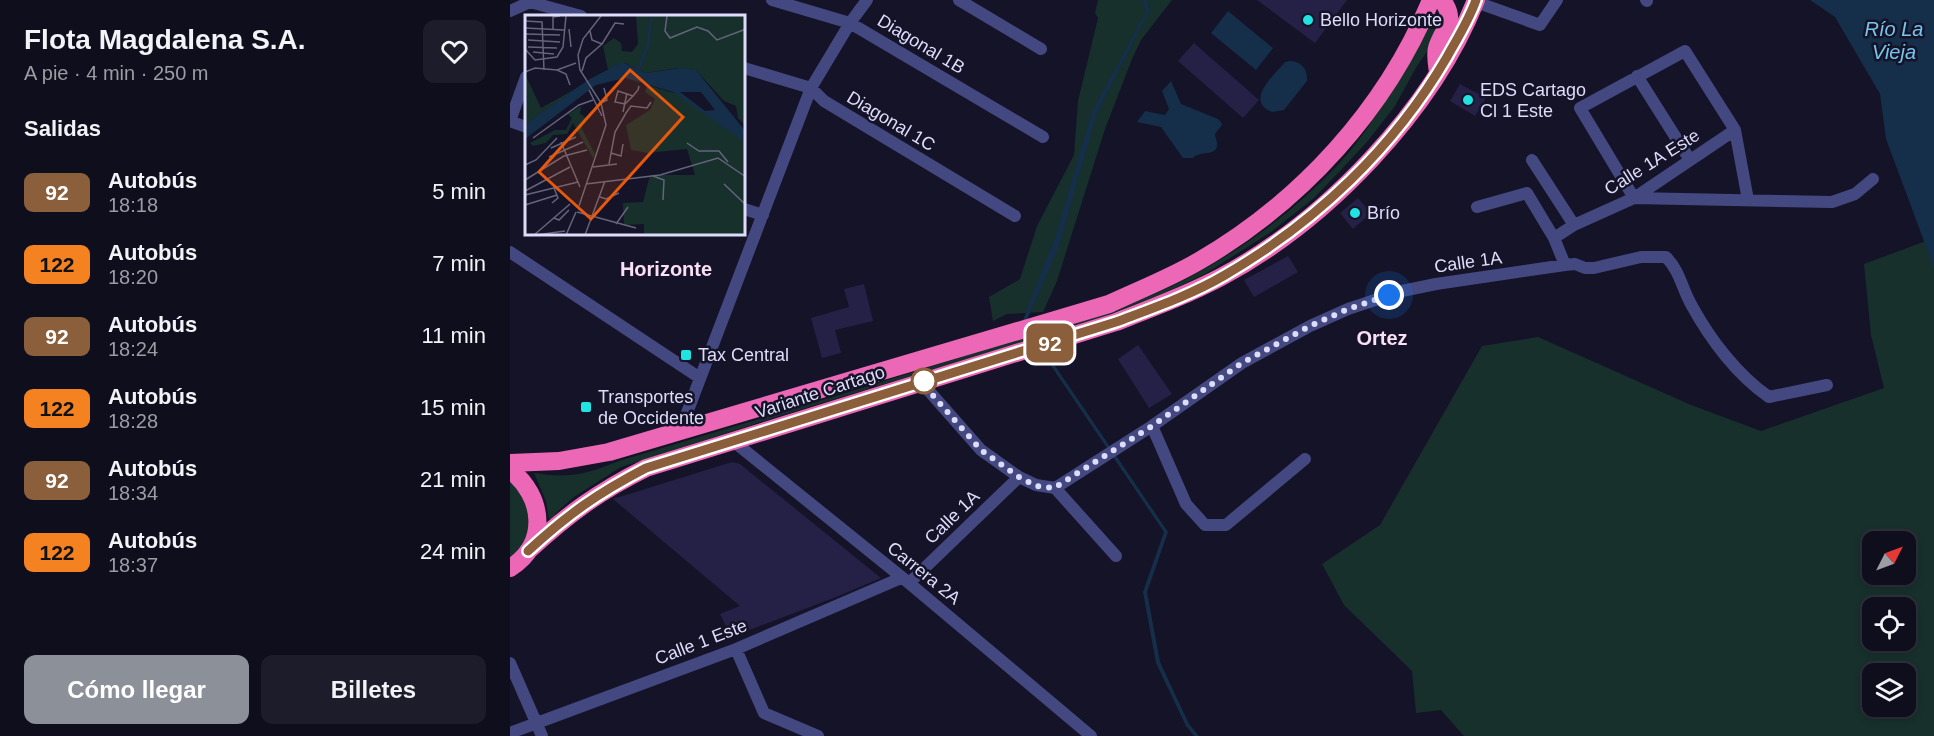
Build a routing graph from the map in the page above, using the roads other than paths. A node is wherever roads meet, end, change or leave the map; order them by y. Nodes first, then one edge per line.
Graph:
1 (772, 0) edge
2 (867, 0) edge
3 (959, 0) edge
4 (1431, 0) edge
5 (1442, 0) edge
6 (1557, 0) edge
7 (1482, 2) edge
8 (510, 11) edge
9 (577, 15) edge
10 (850, 23) junction
11 (1041, 49) dead end
12 (746, 69) edge
13 (1438, 72) junction
14 (1637, 76) junction
15 (525, 80) edge
16 (811, 88) junction
17 (510, 121) edge
18 (525, 127) edge
19 (1735, 130) junction
20 (1043, 137) dead end
21 (1532, 160) dead end
22 (1690, 160) junction
23 (1873, 179) dead end
24 (1634, 198) junction
25 (1748, 200) junction
26 (1478, 207) dead end
27 (746, 210) edge
28 (763, 215) junction
29 (1015, 216) dead end
30 (1574, 225) junction
31 (1554, 238) junction
32 (510, 252) edge
33 (1565, 265) junction
34 (700, 378) junction
35 (921, 382) junction
36 (1827, 385) dead end
37 (1152, 426) junction
38 (680, 431) junction
39 (733, 441) junction
40 (1305, 459) dead end
41 (510, 463) edge
42 (510, 470) edge
43 (1019, 477) junction
44 (1054, 488) junction
45 (1116, 556) dead end
46 (516, 565) edge
47 (905, 580) junction
48 (736, 649) junction
49 (510, 663) edge
50 (536, 723) junction
51 (510, 733) edge
52 (542, 736) edge
53 (818, 736) edge
54 (1091, 736) edge

1 - 10 street, Diagonal 1B
2 - 10 street
3 - 11 street
4 - 38 highway, Variante Cartago
5 - 13 highway
6 - 7 street
7 - 13 highway, Variante Cartago
8 - 9 street
10 - 16 street
10 - 20 street, Diagonal 1B
12 - 16 street, Diagonal 1C
13 - 35 highway, Variante Cartago
14 - 19 street
14 - 22 street
14 - 24 street
15 - 17 street
16 - 28 street
16 - 29 street, Diagonal 1C
17 - 18 street
19 - 22 street, Calle 1A Este
19 - 25 street
21 - 30 street
22 - 24 street, Calle 1A Este
23 - 25 street
24 - 25 street
24 - 30 street, Calle 1A Este
26 - 31 street
27 - 28 street
28 - 34 street
30 - 31 street, Calle 1A Este
31 - 33 street
32 - 34 street
33 - 36 street, Calle 1A
33 - 37 street, Calle 1A
34 - 38 street
35 - 39 highway, Variante Cartago
35 - 43 street
37 - 40 street
37 - 44 street, Calle 1A
38 - 41 highway, Variante Cartago
39 - 46 highway, Variante Cartago
39 - 47 street, Carrera 2A
42 - 46 highway
43 - 44 street
43 - 47 street, Calle 1A
44 - 45 street
47 - 48 street, Calle 1 Este
47 - 54 street, Carrera 2A
48 - 50 street, Calle 1 Este
48 - 53 street
49 - 50 street
50 - 51 street, Calle 1 Este
50 - 52 street

